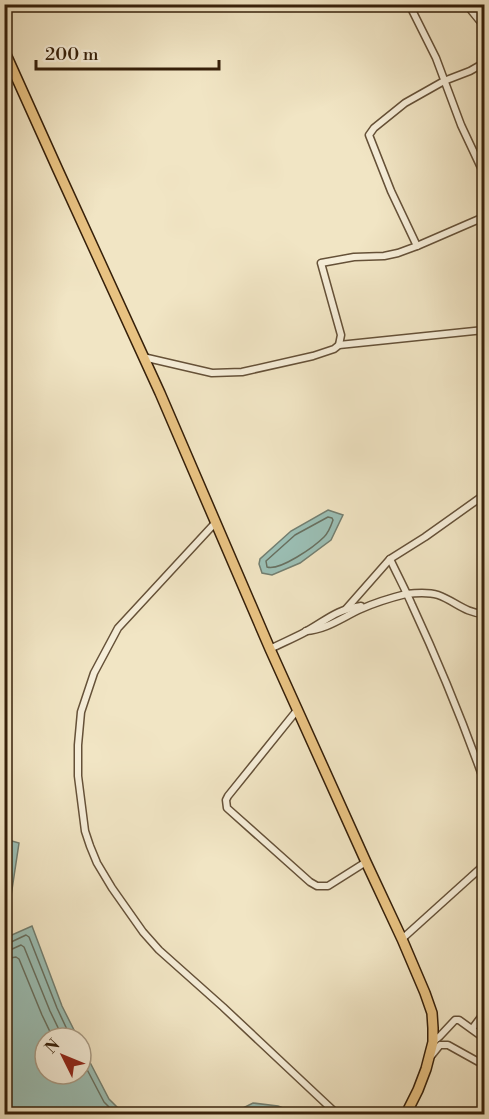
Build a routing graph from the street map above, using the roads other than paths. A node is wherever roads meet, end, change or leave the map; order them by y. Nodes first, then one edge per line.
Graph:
1 (409, 4) edge
2 (466, 4) edge
3 (484, 26) edge
4 (6, 56) edge
5 (484, 63) edge
6 (444, 81) junction
7 (484, 174) edge
8 (484, 217) edge
9 (417, 246) junction
10 (484, 330) edge
11 (339, 345) junction
12 (143, 357) junction
13 (484, 495) edge
14 (216, 522) junction
15 (390, 559) junction
16 (407, 594) junction
17 (364, 607) junction
18 (346, 609) junction
19 (484, 614) edge
20 (306, 631) junction
21 (270, 649) junction
22 (298, 709) junction
23 (484, 782) edge
24 (366, 862) junction
25 (484, 865) edge
26 (402, 939) junction
27 (484, 1013) edge
28 (472, 1029) junction
29 (484, 1038) edge
30 (433, 1042) junction
31 (429, 1057) junction
32 (484, 1065) edge
33 (337, 1114) edge
34 (406, 1114) edge

1 - 6 street
2 - 3 street
4 - 12 main road
5 - 6 street
6 - 7 street
6 - 9 street
8 - 9 street
9 - 11 street
10 - 11 street
11 - 12 street
12 - 14 main road
13 - 15 street
14 - 21 main road
14 - 33 street
15 - 16 street
15 - 18 street
16 - 17 street
16 - 19 street
16 - 23 street
17 - 18 street
17 - 20 street
18 - 20 street
20 - 21 street
21 - 22 main road
22 - 24 main road
22 - 24 street
24 - 26 main road
25 - 26 street
26 - 30 main road
27 - 28 street
28 - 29 street
28 - 30 street
30 - 31 main road
31 - 32 street
31 - 34 main road

